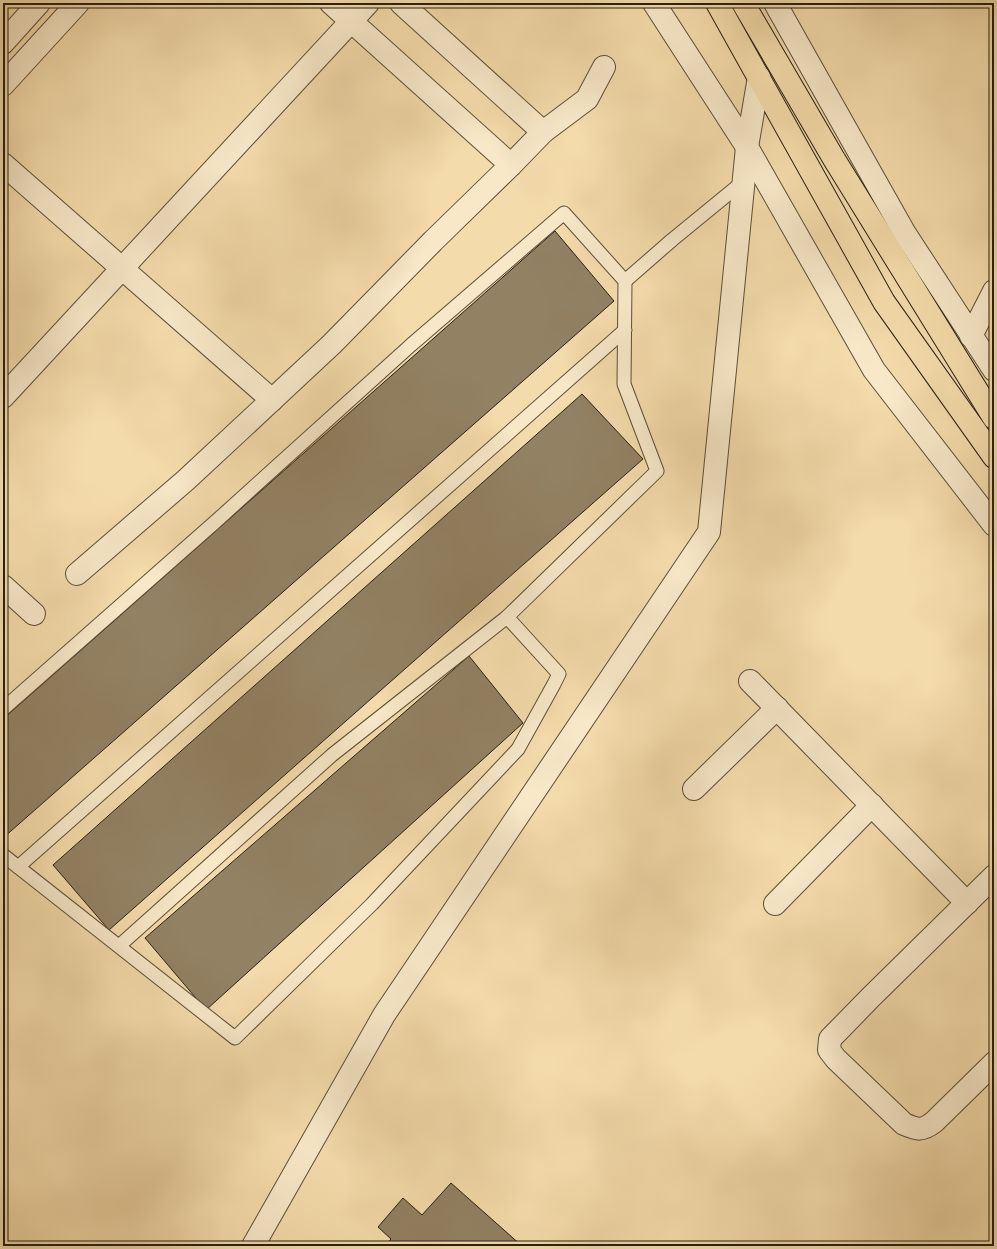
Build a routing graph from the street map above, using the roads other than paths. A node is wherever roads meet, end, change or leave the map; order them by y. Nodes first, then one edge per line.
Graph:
1 (39, 3) edge
2 (78, 3) edge
3 (331, 3) edge
4 (368, 3) edge
5 (401, 3) edge
6 (654, 3) edge
7 (717, 3) edge
8 (743, 3) edge
9 (775, 3) edge
10 (351, 22) junction
11 (3, 43) edge
12 (604, 67) dead end
13 (759, 78) junction
14 (3, 85) edge
15 (543, 132) junction
16 (747, 147) junction
17 (3, 164) edge
18 (511, 165) junction
19 (744, 181) junction
20 (122, 268) junction
21 (626, 281) junction
22 (994, 291) edge
23 (625, 330) junction
24 (971, 336) junction
25 (994, 370) edge
26 (3, 397) edge
27 (272, 400) junction
28 (994, 418) edge
29 (994, 457) edge
30 (994, 525) edge
31 (77, 574) dead end
32 (3, 586) edge
33 (34, 614) dead end
34 (507, 617) junction
35 (750, 680) dead end
36 (777, 708) junction
37 (3, 709) edge
38 (694, 789) dead end
39 (872, 805) junction
40 (3, 855) edge
41 (18, 867) junction
42 (994, 876) edge
43 (967, 902) junction
44 (775, 904) dead end
45 (119, 946) junction
46 (994, 1063) edge
47 (254, 1246) edge

1 - 11 street
2 - 14 street
3 - 10 street
4 - 10 street
5 - 15 street
6 - 16 street
7 - 13 highway
8 - 28 highway
9 - 24 street
10 - 18 street
10 - 20 street
12 - 15 street
13 - 16 street
13 - 29 highway
15 - 18 street
16 - 19 street
16 - 30 street
17 - 20 street
18 - 27 street
19 - 21 lane
19 - 47 street
20 - 26 street
20 - 27 street
21 - 23 lane
21 - 37 lane
22 - 24 street
23 - 34 lane
23 - 41 lane
24 - 25 street
27 - 31 street
32 - 33 street
34 - 45 lane
34 - 45 lane
35 - 36 street
36 - 38 street
36 - 39 street
39 - 43 street
39 - 44 street
40 - 41 lane
41 - 45 lane
42 - 43 street
43 - 46 street

